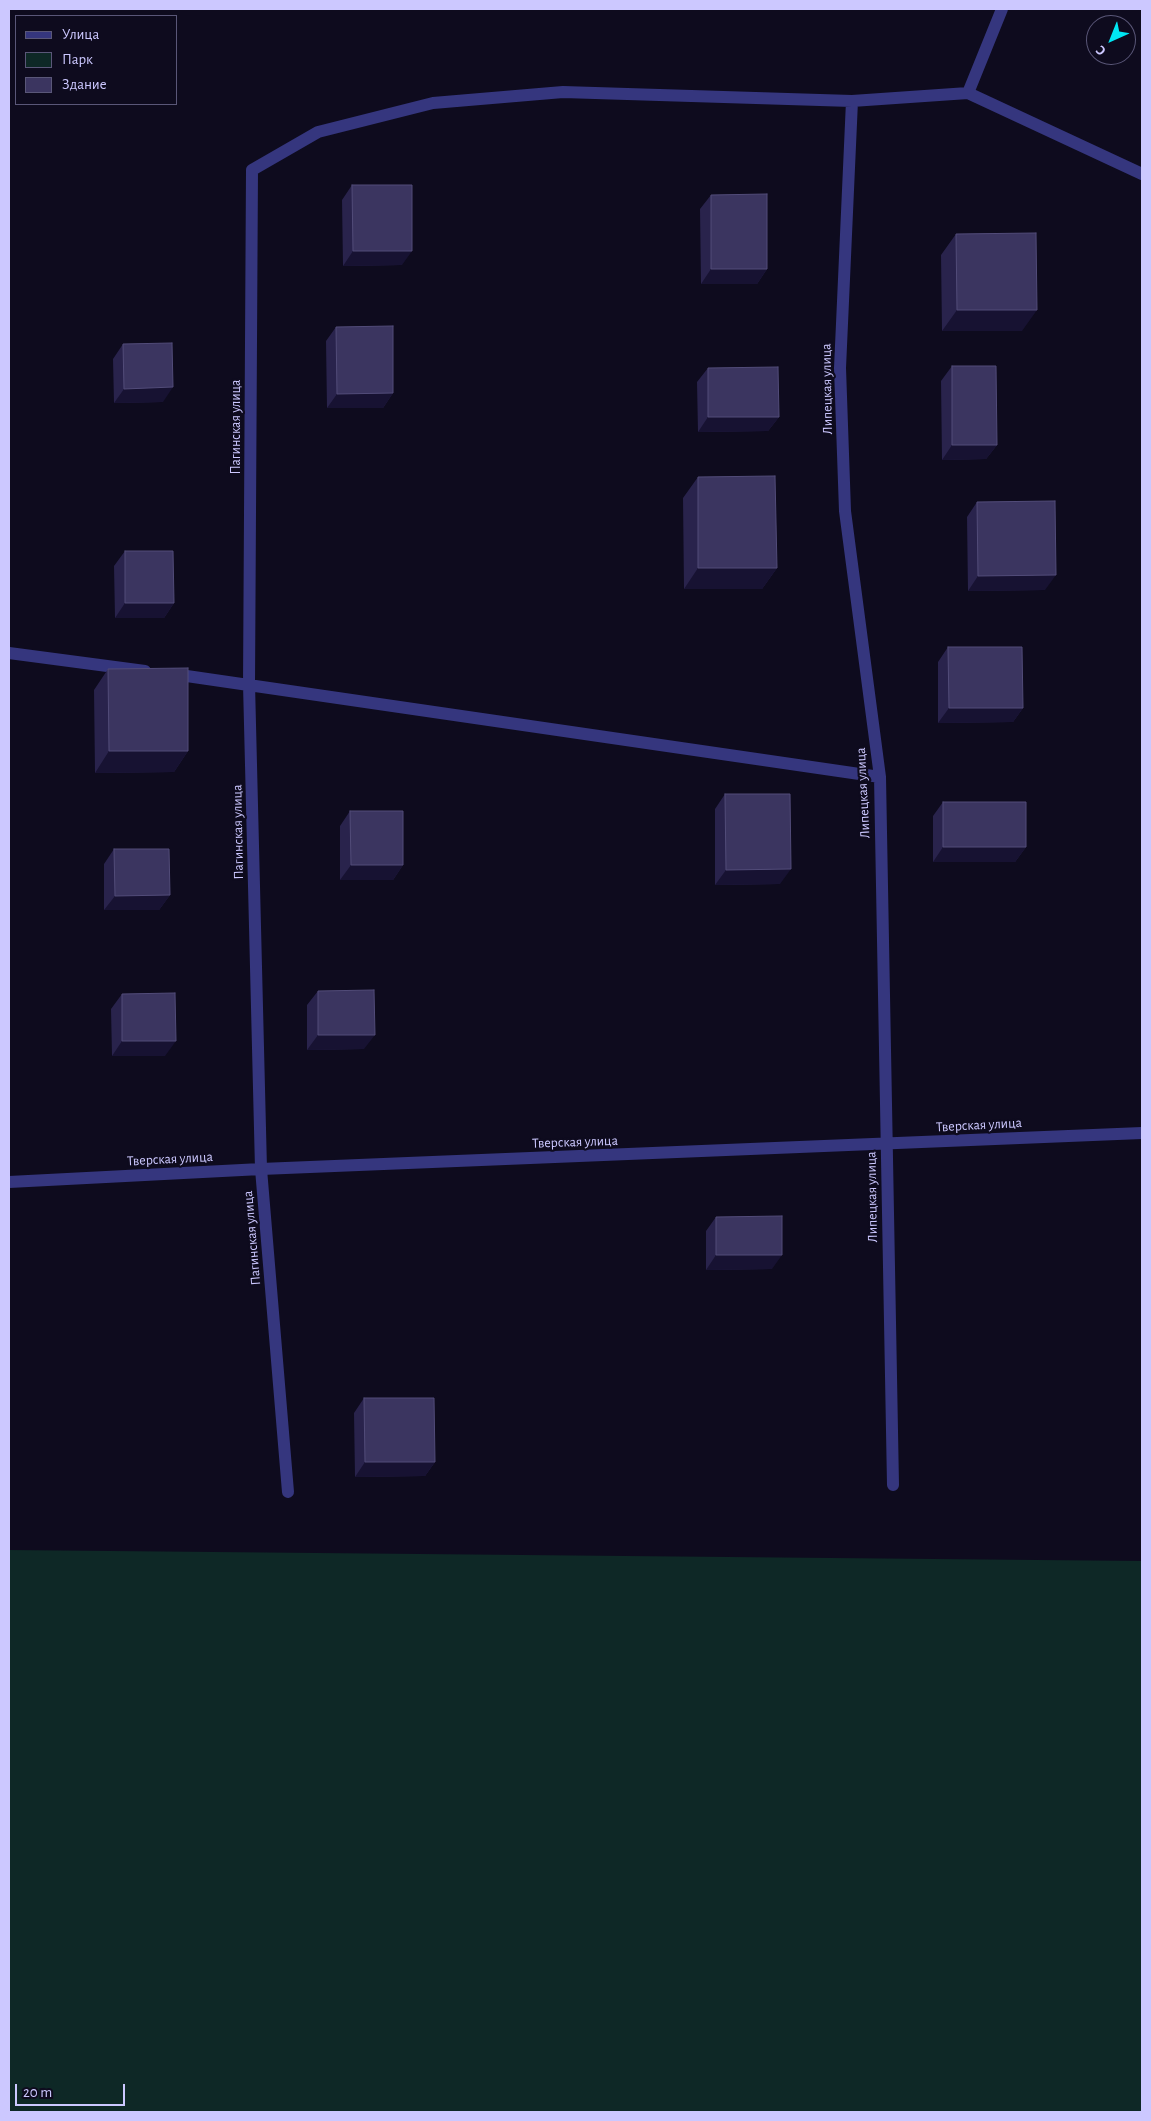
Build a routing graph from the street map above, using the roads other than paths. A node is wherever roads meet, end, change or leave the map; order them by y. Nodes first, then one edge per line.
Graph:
1 (1002, 9) edge
2 (968, 93) junction
3 (852, 101) junction
4 (1142, 174) edge
5 (9, 653) edge
6 (249, 684) junction
7 (880, 777) junction
8 (1142, 1133) edge
9 (887, 1144) junction
10 (261, 1170) junction
11 (9, 1182) edge
12 (892, 1486) dead end
13 (288, 1492) dead end

1 - 2 street
2 - 3 street
2 - 4 street
3 - 6 street, Пагинская улица
3 - 7 street, Липецкая улица
5 - 6 street
6 - 7 street
6 - 10 street, Пагинская улица
7 - 9 street, Липецкая улица
8 - 9 street, Тверская улица
9 - 10 street, Тверская улица
9 - 12 street, Липецкая улица
10 - 11 street, Тверская улица
10 - 13 street, Пагинская улица

